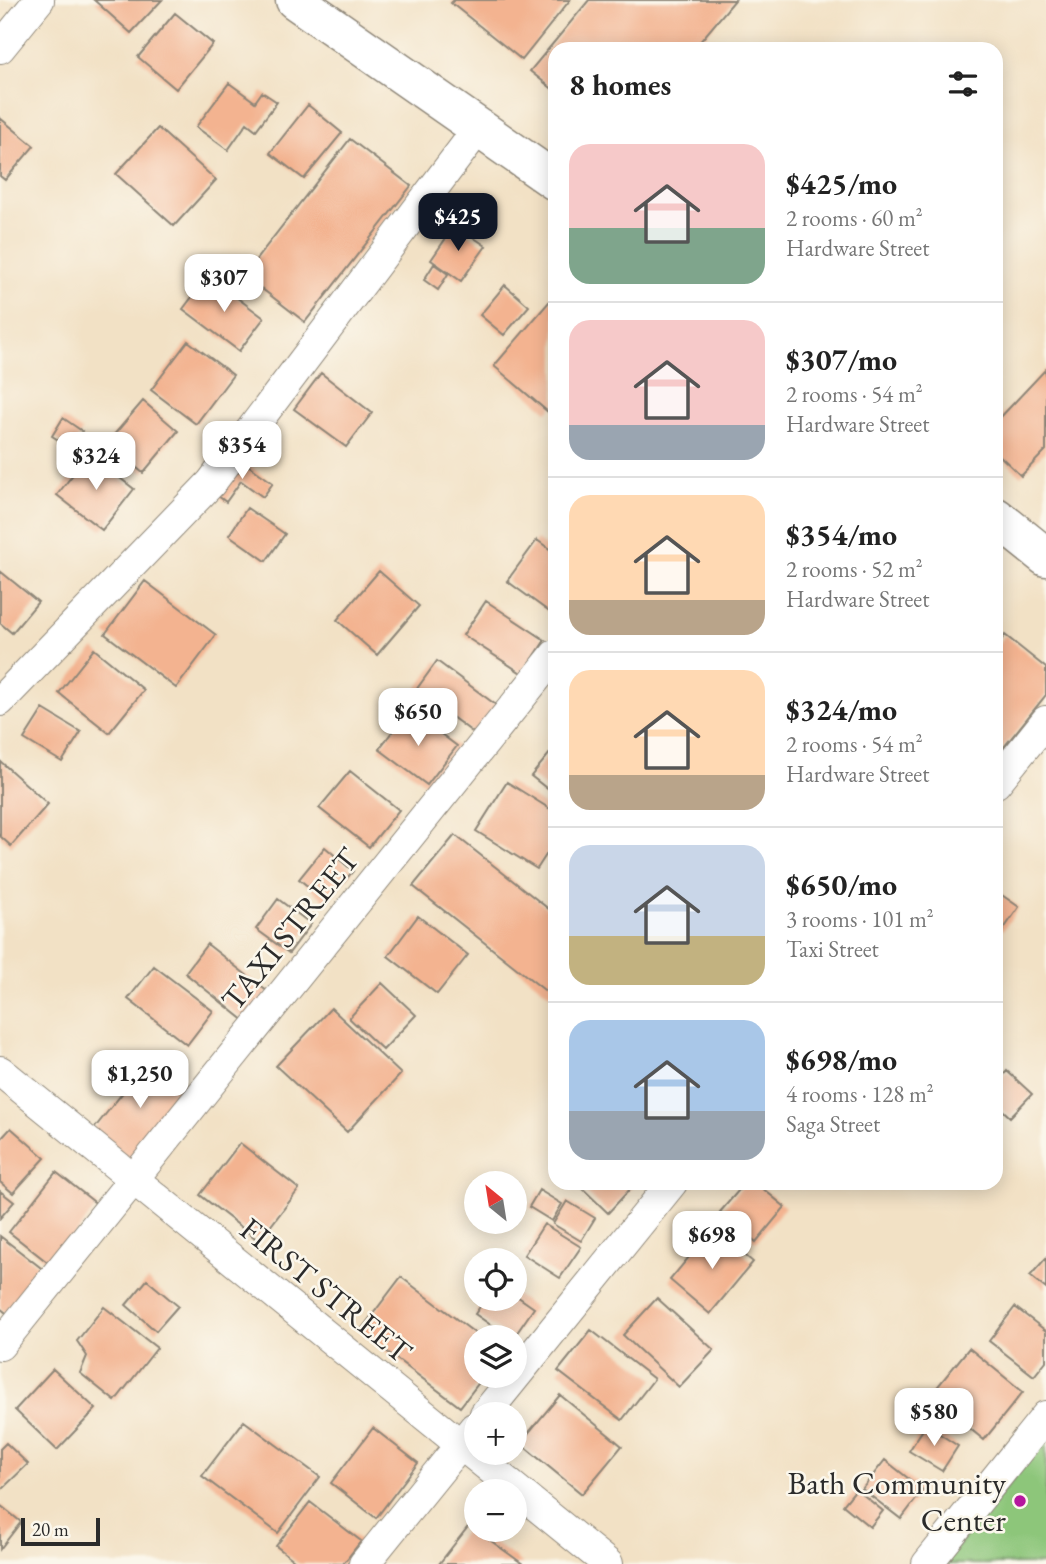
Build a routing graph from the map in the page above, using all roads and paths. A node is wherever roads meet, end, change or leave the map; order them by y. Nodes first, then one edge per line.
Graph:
1 (39, 0) edge
2 (295, 0) edge
3 (0, 48) edge
4 (478, 129) junction
5 (548, 176) edge
6 (1003, 523) edge
7 (1046, 558) edge
8 (548, 664) edge
9 (0, 701) edge
10 (1046, 721) edge
11 (1003, 774) edge
12 (0, 1071) edge
13 (134, 1179) junction
14 (666, 1190) edge
15 (0, 1345) edge
16 (495, 1402) edge
17 (1046, 1416) edge
18 (464, 1431) edge
19 (464, 1439) edge
20 (501, 1465) edge
21 (364, 1564) edge
22 (608, 1564) edge
23 (927, 1564) edge

1 - 3 street
2 - 4 main road
4 - 5 main road
4 - 9 street
6 - 7 main road
8 - 13 street, TAXI STREET
10 - 11 street
12 - 13 street, FIRST STREET
13 - 15 street, TAXI STREET
13 - 18 street, FIRST STREET
14 - 16 street
17 - 23 street
19 - 21 street
20 - 22 street, FIRST STREET

